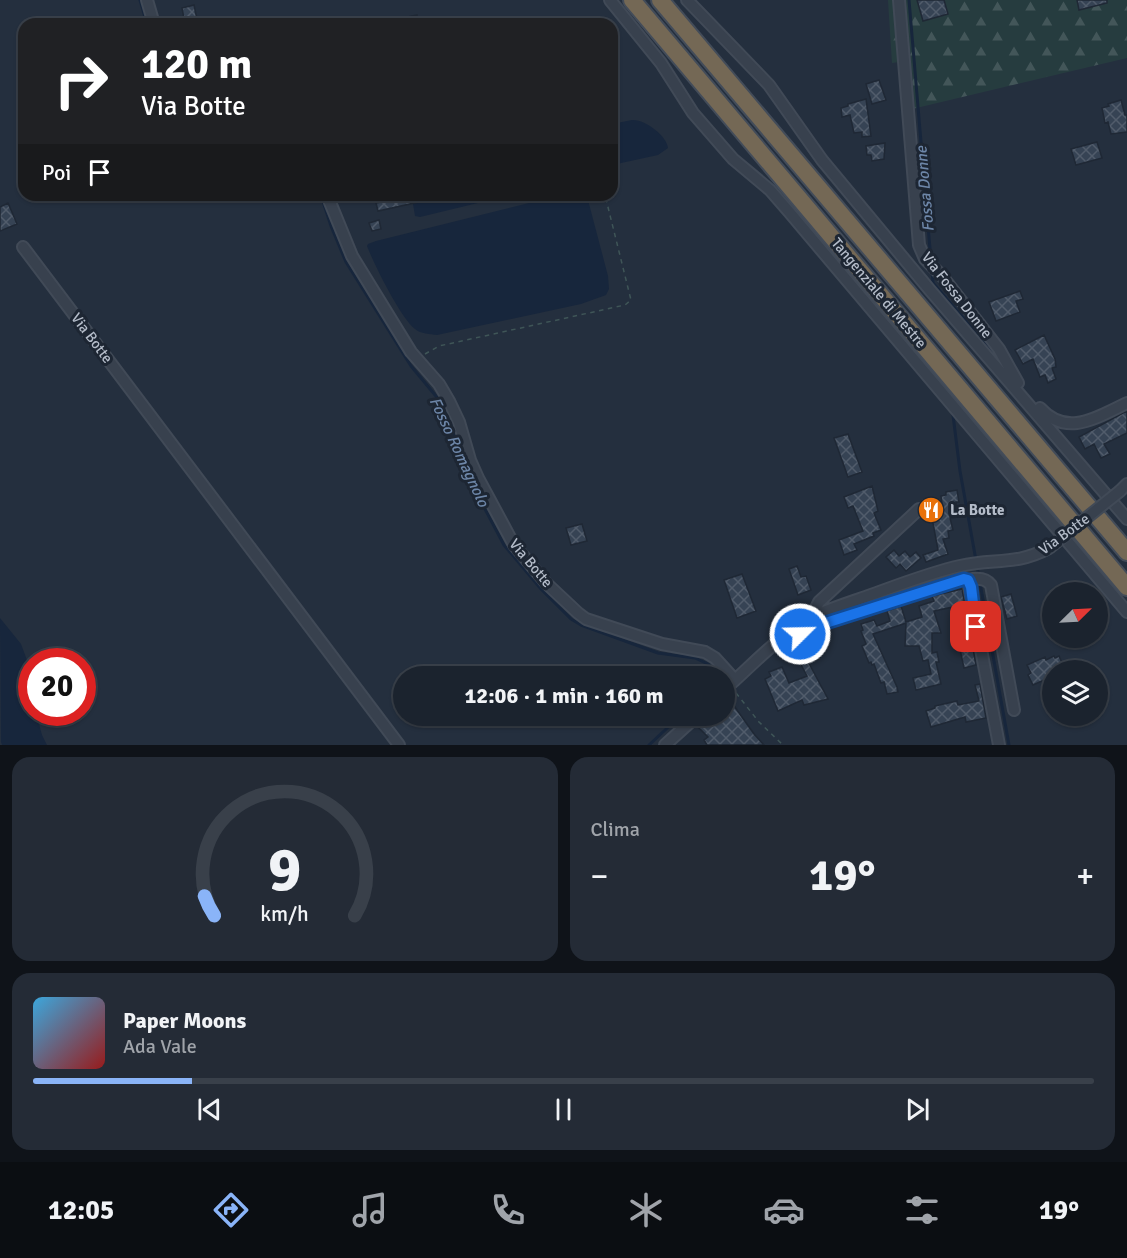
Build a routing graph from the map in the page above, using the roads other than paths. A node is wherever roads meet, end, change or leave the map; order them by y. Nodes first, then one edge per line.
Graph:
1 (147, 0) edge
2 (610, 0) edge
3 (632, 0) edge
4 (660, 0) edge
5 (687, 0) edge
6 (899, 0) edge
7 (152, 18) edge
8 (329, 201) edge
9 (22, 247) dead end
10 (1127, 403) edge
11 (1123, 488) edge
12 (920, 509) dead end
13 (1127, 519) edge
14 (1127, 552) edge
15 (976, 579) junction
16 (1127, 587) edge
17 (1127, 612) edge
18 (819, 614) junction
19 (792, 631) junction
20 (719, 666) edge
21 (735, 681) edge
22 (1014, 710) dead end
23 (686, 726) edge
24 (399, 745) edge
25 (665, 745) edge
26 (999, 745) edge

1 - 7 street
2 - 17 street
3 - 16 highway, Tangenziale di Mestre
4 - 14 highway, Tangenziale di Mestre
5 - 13 street
6 - 10 street, Via Fossa Donne
8 - 20 street, Via Botte
9 - 24 street, Via Botte
11 - 18 street, Via Botte, bridge
12 - 18 street, Via Botte
15 - 19 street, Via Botte
15 - 22 street
15 - 26 street
18 - 19 street, Via Botte
19 - 21 street, Via Botte
23 - 25 street

